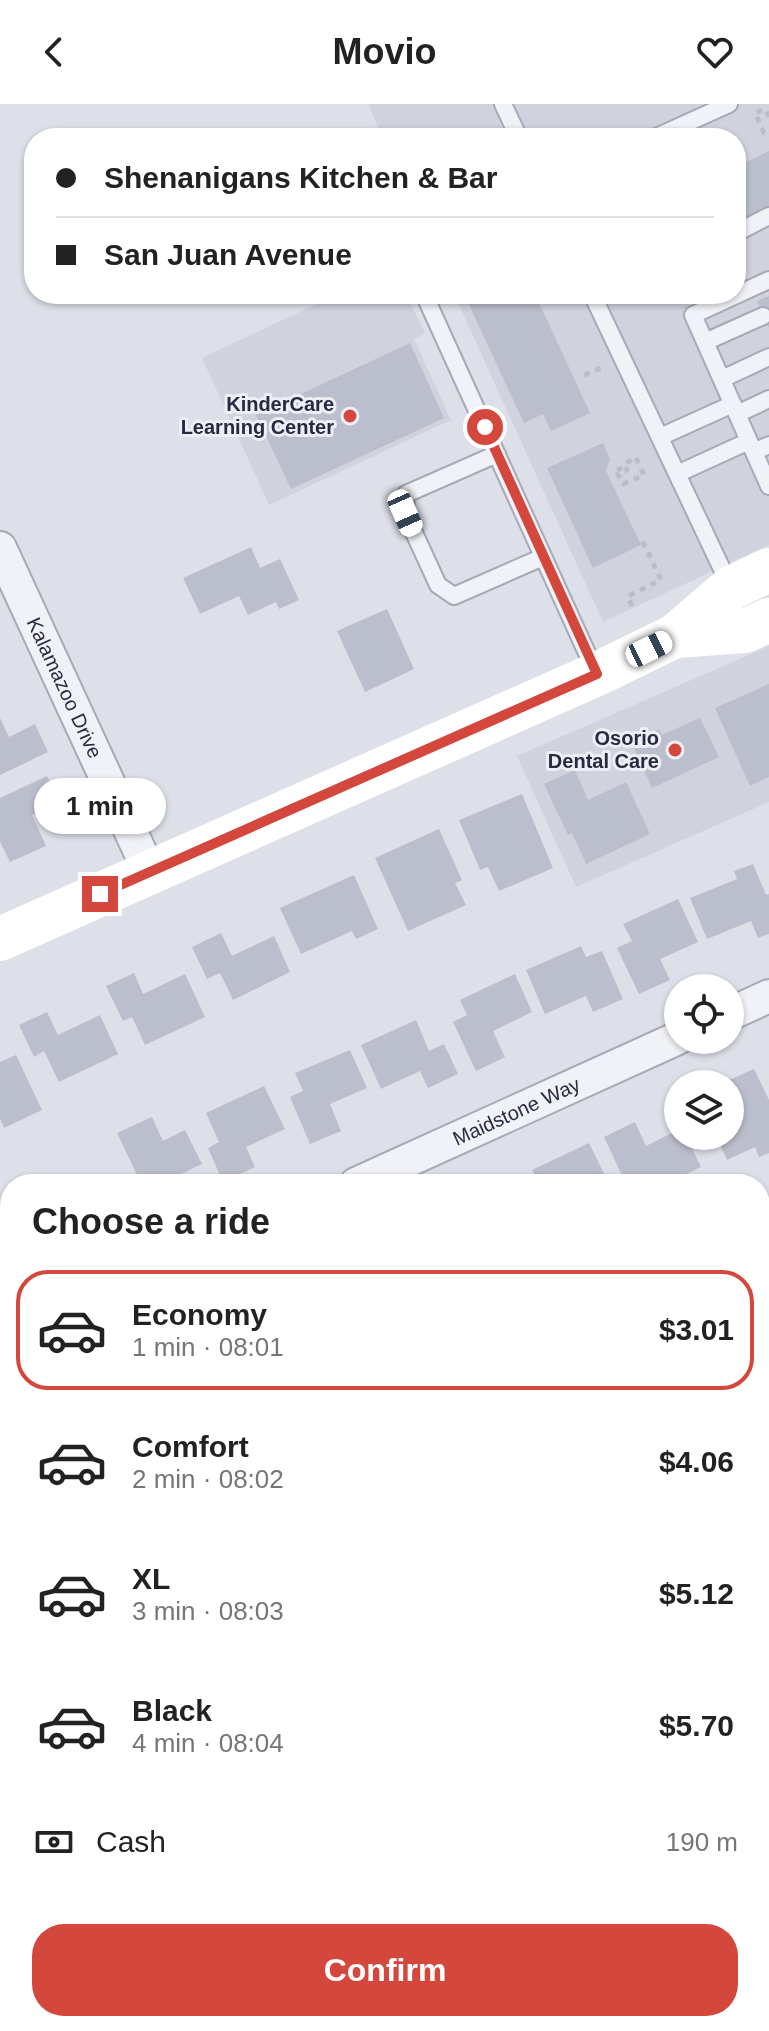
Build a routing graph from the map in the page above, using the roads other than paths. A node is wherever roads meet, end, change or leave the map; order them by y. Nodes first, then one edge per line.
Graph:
1 (503, 104) edge
2 (729, 104) edge
3 (514, 128) edge
4 (676, 128) edge
5 (769, 216) edge
6 (746, 228) edge
7 (769, 280) edge
8 (746, 291) edge
9 (429, 304) edge
10 (597, 304) edge
11 (717, 304) edge
12 (763, 316) dead end
13 (705, 342) junction
14 (769, 357) edge
15 (722, 379) junction
16 (769, 399) edge
17 (735, 409) junction
18 (660, 437) junction
19 (757, 446) edge
20 (497, 454) junction
21 (677, 474) junction
22 (769, 486) edge
23 (0, 548) edge
24 (543, 557) junction
25 (750, 579) edge
26 (769, 620) edge
27 (675, 636) junction
28 (597, 674) junction
29 (149, 871) junction
30 (0, 939) edge
31 (769, 996) edge
32 (744, 1008) edge
33 (664, 1044) edge
34 (378, 1174) edge

1 - 3 lane
2 - 4 lane
5 - 6 lane
7 - 8 lane
9 - 20 lane
10 - 18 lane
11 - 13 lane
12 - 13 lane
13 - 15 lane
14 - 15 lane
15 - 17 lane
16 - 17 lane
17 - 18 lane
17 - 19 lane
18 - 21 lane
19 - 21 lane
19 - 22 lane
20 - 24 lane
20 - 24 lane
21 - 25 lane
23 - 29 street, Kalamazoo Drive
24 - 28 lane
25 - 27 main road
26 - 27 main road
27 - 28 main road
28 - 29 main road
29 - 30 main road
31 - 32 street
33 - 34 street, Maidstone Way

